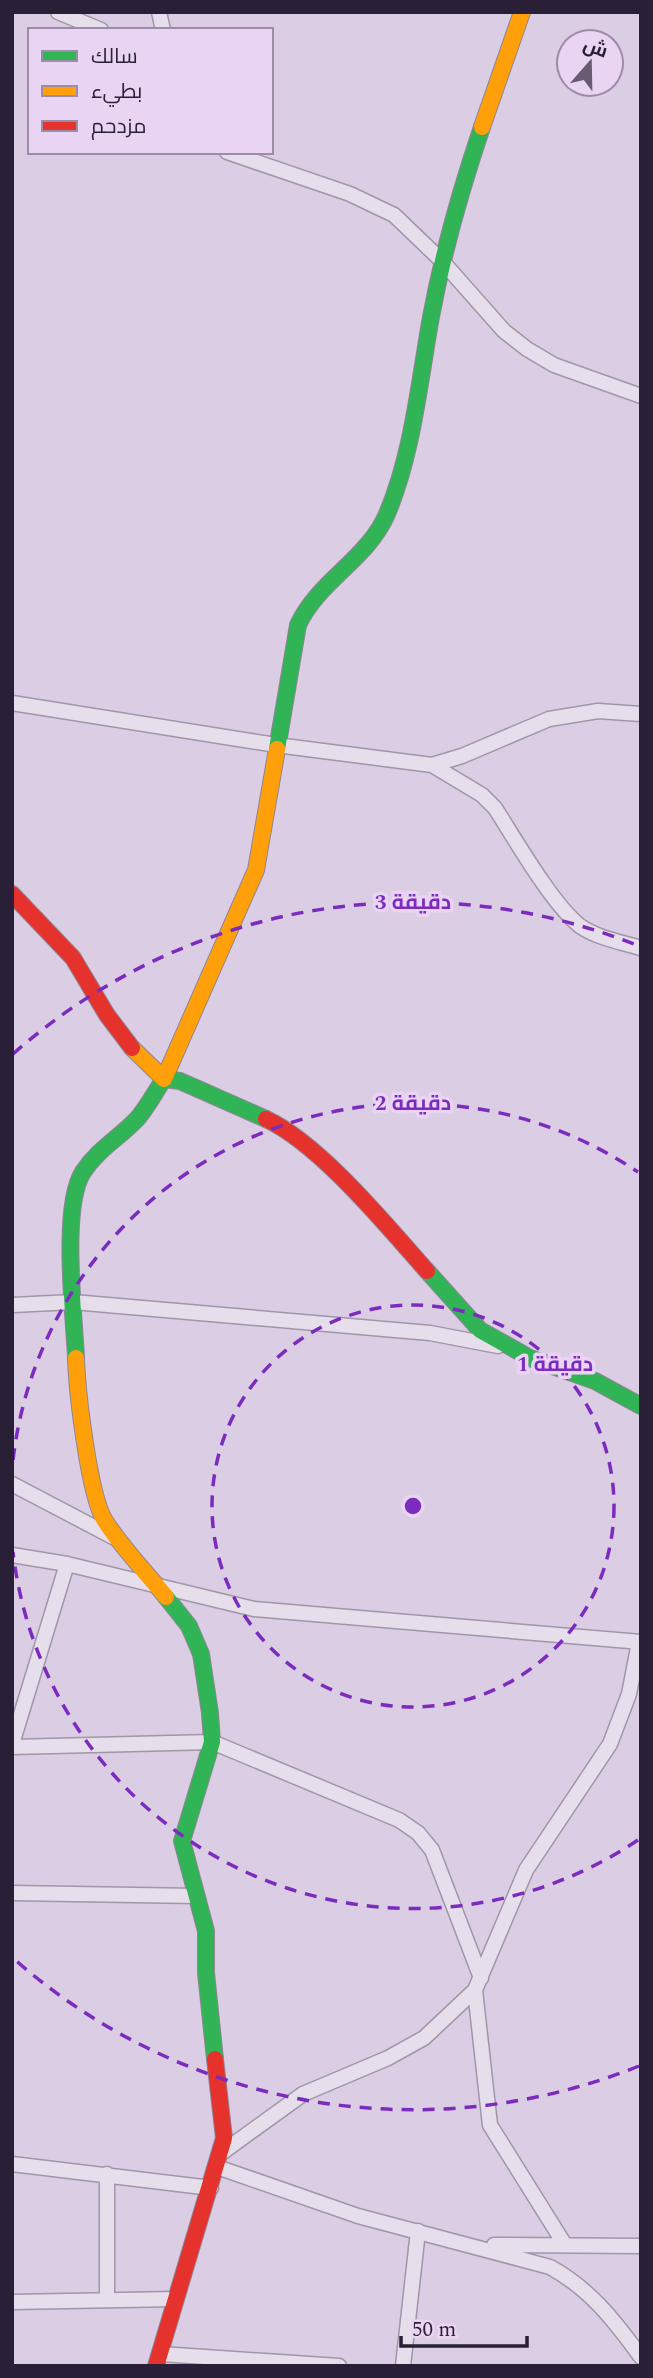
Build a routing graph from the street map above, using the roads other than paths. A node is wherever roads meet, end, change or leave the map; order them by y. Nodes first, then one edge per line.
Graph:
1 (58, 12) edge
2 (522, 12) edge
3 (96, 28) edge
4 (233, 154) edge
5 (442, 261) junction
6 (641, 396) edge
7 (12, 696) edge
8 (19, 704) edge
9 (641, 714) edge
10 (276, 745) junction
11 (432, 765) junction
12 (12, 894) edge
13 (641, 948) edge
14 (164, 1080) junction
15 (73, 1302) junction
16 (12, 1305) edge
17 (513, 1349) junction
18 (641, 1406) edge
19 (12, 1484) edge
20 (120, 1541) junction
21 (12, 1555) edge
22 (67, 1564) junction
23 (155, 1586) junction
24 (640, 1642) edge
25 (212, 1742) junction
26 (12, 1745) edge
27 (12, 1894) edge
28 (197, 1896) junction
29 (478, 1984) junction
30 (219, 2161) junction
31 (12, 2164) edge
32 (107, 2174) junction
33 (211, 2188) junction
34 (418, 2231) junction
35 (462, 2245) junction
36 (565, 2245) junction
37 (641, 2246) edge
38 (176, 2299) junction
39 (107, 2300) junction
40 (12, 2302) edge
41 (638, 2352) edge
42 (159, 2360) edge
43 (339, 2366) edge
44 (403, 2366) edge
45 (632, 2366) edge

1 - 3 street
2 - 5 street
4 - 5 street
5 - 6 street
5 - 10 street
7 - 8 street
8 - 10 street
9 - 11 street
10 - 11 street
10 - 14 street
11 - 13 street
12 - 14 street
14 - 15 street
14 - 17 street
15 - 16 street
15 - 17 street
15 - 20 street
17 - 18 street
19 - 20 street
20 - 23 street
21 - 22 street
22 - 23 street
22 - 26 street
23 - 24 street
23 - 25 street
24 - 29 street
25 - 26 street
25 - 28 street
25 - 29 street
27 - 28 street
28 - 30 street
29 - 30 street
29 - 36 street
30 - 33 street
30 - 34 street
31 - 32 street
32 - 33 street
32 - 39 street
33 - 38 street
34 - 35 street
34 - 44 street
35 - 36 street
35 - 41 street
36 - 37 street
38 - 39 street
38 - 42 street
39 - 40 street
41 - 45 street
42 - 43 street

